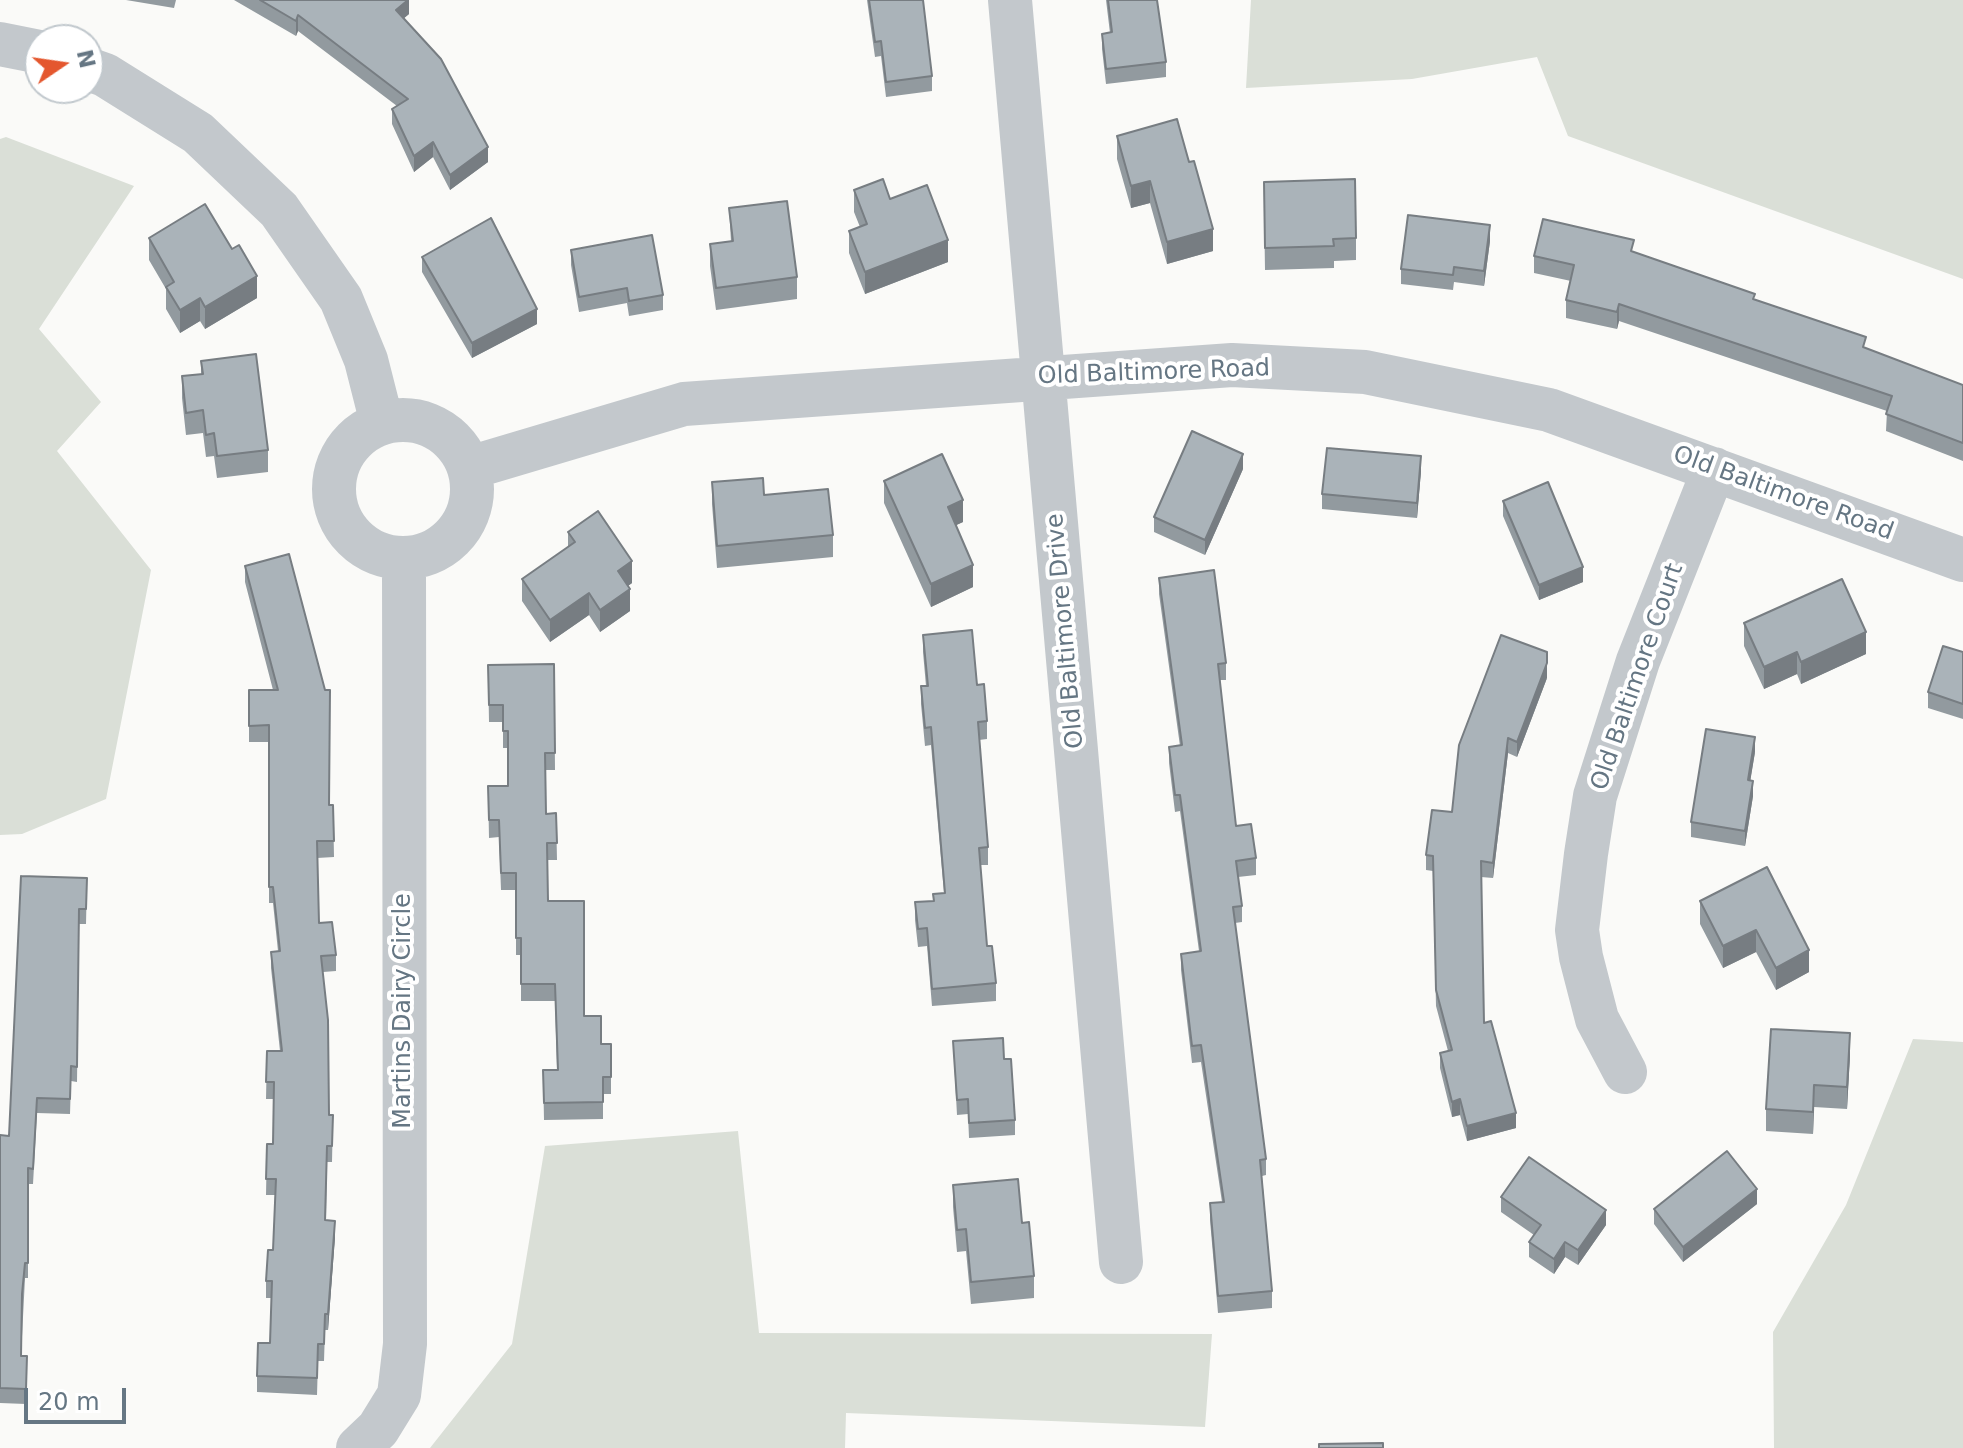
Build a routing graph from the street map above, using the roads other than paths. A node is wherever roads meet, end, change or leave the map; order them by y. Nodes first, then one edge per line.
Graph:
1 (1010, 0) edge
2 (0, 44) edge
3 (24, 49) edge
4 (104, 75) edge
5 (1044, 377) junction
6 (382, 423) junction
7 (469, 468) junction
8 (1714, 469) junction
9 (404, 559) junction
10 (1963, 560) edge
11 (1625, 1072) dead end
12 (1121, 1262) dead end
13 (358, 1448) edge

1 - 5 street, Old Baltimore Drive
2 - 3 street
4 - 6 street
5 - 7 street, Old Baltimore Road
5 - 8 street, Old Baltimore Road
5 - 12 street, Old Baltimore Drive
6 - 7 street
6 - 9 street
7 - 9 street
8 - 10 street, Old Baltimore Road
8 - 11 street, Old Baltimore Court
9 - 13 street, Martins Dairy Circle

